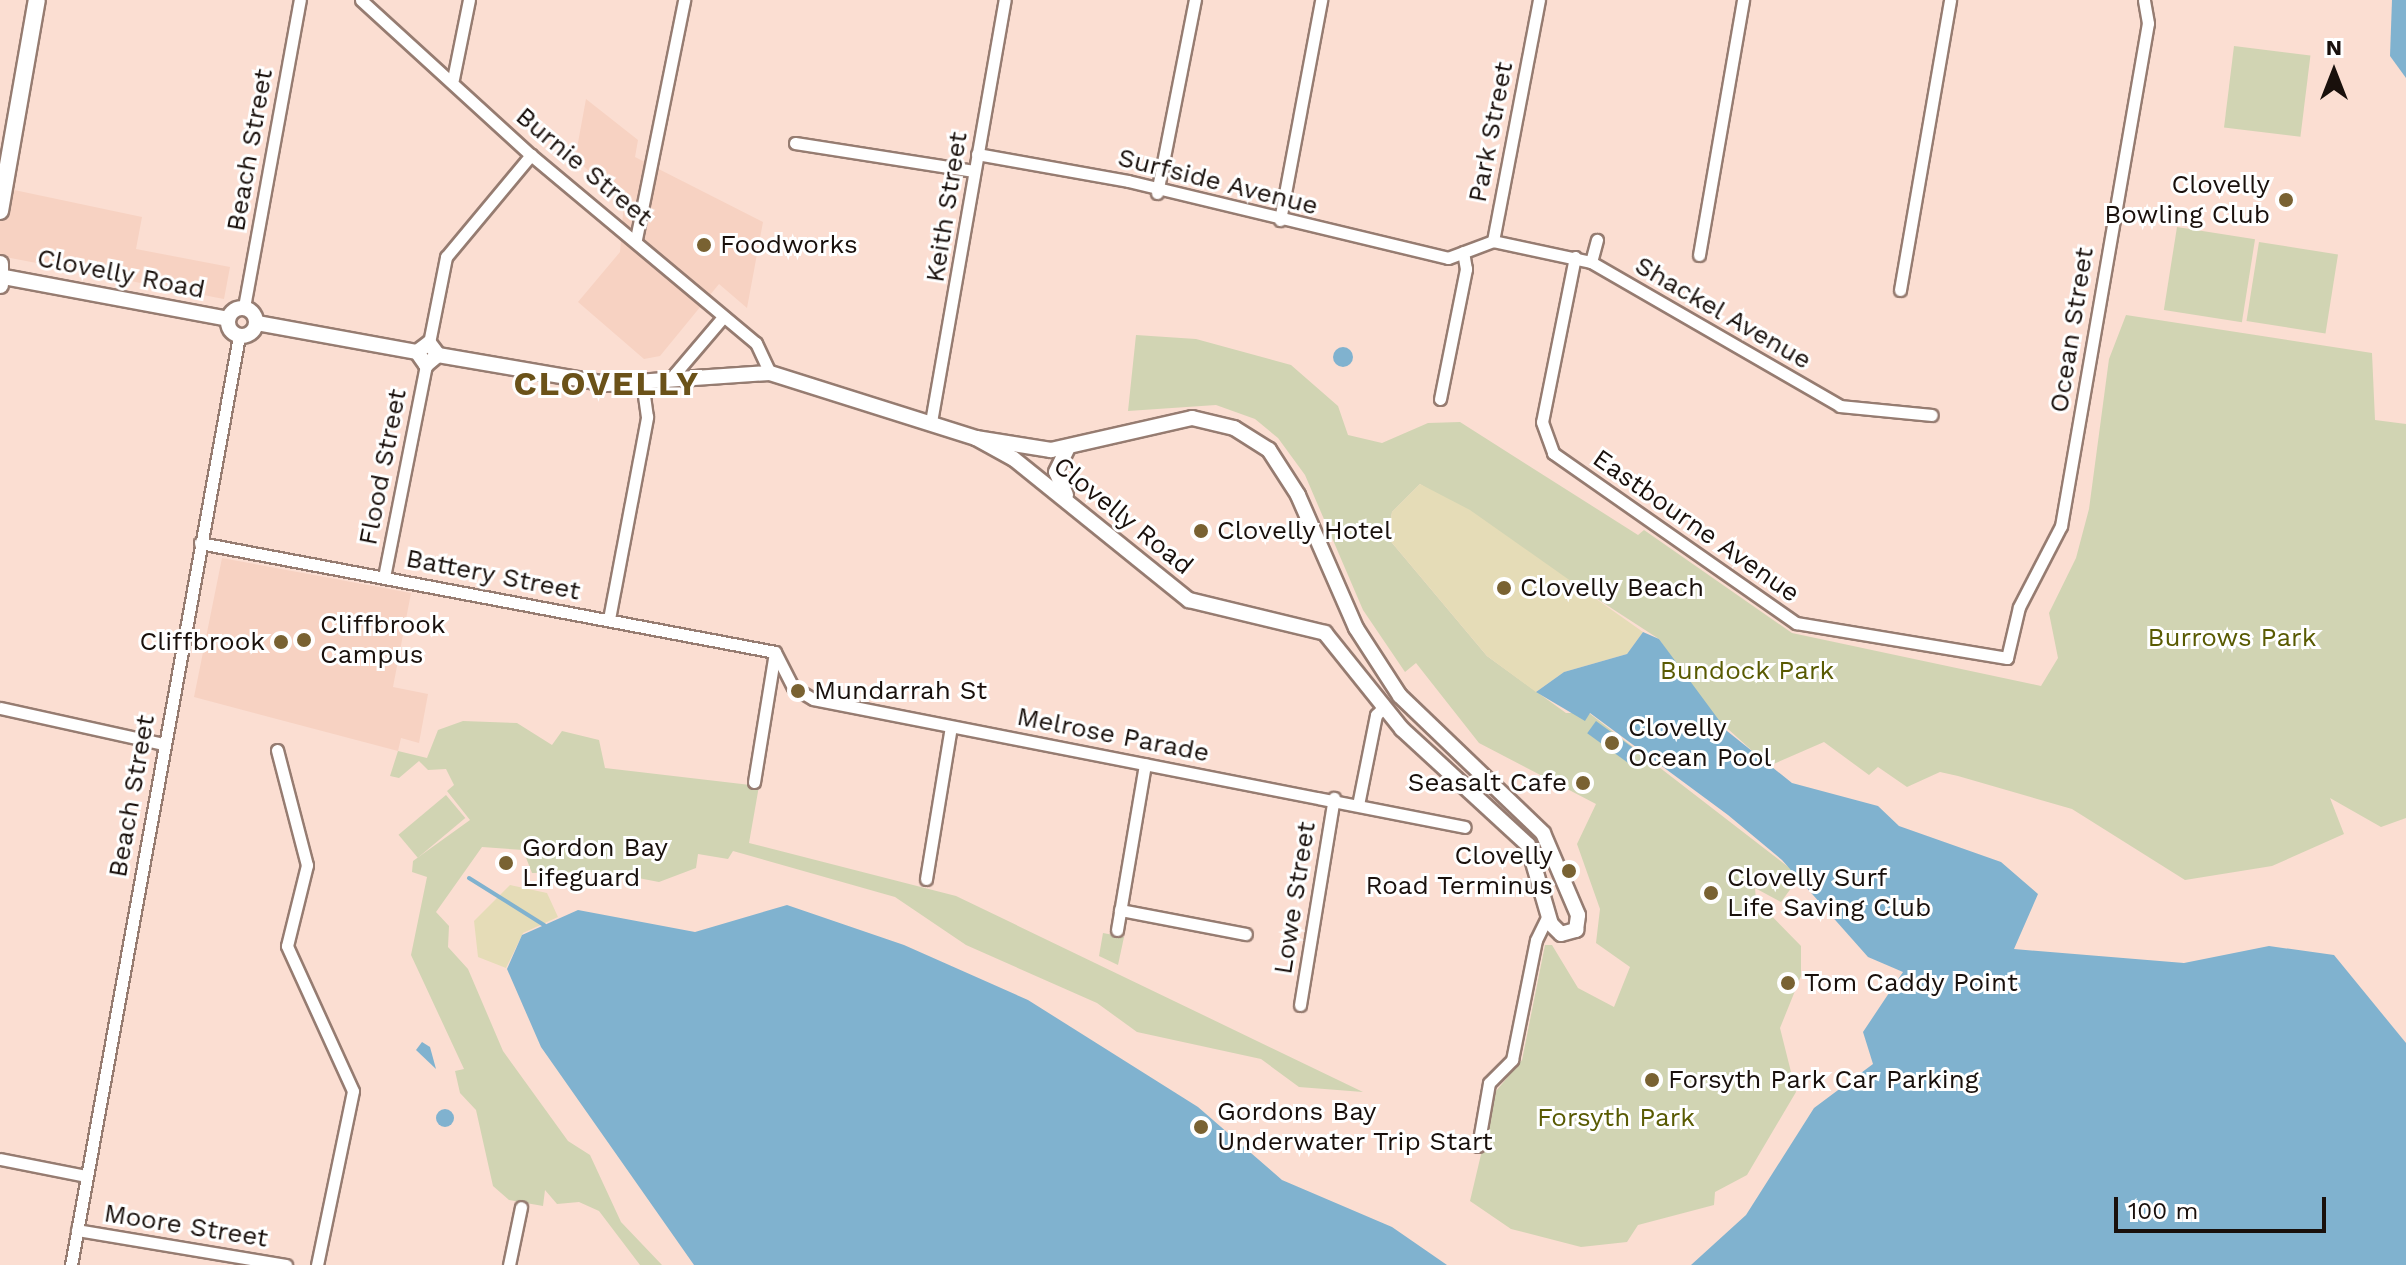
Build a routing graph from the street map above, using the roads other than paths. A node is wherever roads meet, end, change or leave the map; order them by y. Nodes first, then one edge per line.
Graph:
1 (37, 0) edge
2 (300, 0) edge
3 (361, 0) edge
4 (469, 0) edge
5 (684, 0) edge
6 (1005, 0) edge
7 (1195, 0) edge
8 (1321, 0) edge
9 (1539, 0) edge
10 (1743, 0) edge
11 (1950, 0) edge
12 (2144, 0) edge
13 (453, 79) junction
14 (795, 143) dead end
15 (977, 154) junction
16 (531, 155) junction
17 (974, 171) junction
18 (3, 178) edge
19 (1157, 193) junction
20 (0, 211) edge
21 (1280, 220) junction
22 (636, 239) junction
23 (1597, 240) dead end
24 (1493, 241) junction
25 (1463, 252) junction
26 (1699, 255) dead end
27 (1575, 257) junction
28 (1448, 258) joint
29 (1591, 262) junction
30 (1, 275) edge
31 (1900, 290) dead end
32 (244, 307) junction
33 (723, 317) junction
34 (228, 319) junction
35 (257, 323) junction
36 (239, 336) junction
37 (427, 354) junction
38 (770, 373) junction
39 (672, 377) junction
40 (642, 381) junction
41 (1440, 399) dead end
42 (1932, 415) dead end
43 (931, 422) junction
44 (976, 438) junction
45 (1067, 449) junction
46 (1071, 503) junction
47 (200, 543) junction
48 (384, 577) junction
49 (609, 619) junction
50 (775, 652) junction
51 (2007, 658) joint
52 (1400, 696) junction
53 (1384, 707) junction
54 (0, 708) edge
55 (951, 727) junction
56 (164, 744) junction
57 (277, 750) dead end
58 (1145, 764) junction
59 (754, 782) dead end
60 (1334, 798) junction
61 (1358, 805) junction
62 (1465, 827) dead end
63 (926, 879) dead end
64 (1120, 910) junction
65 (1548, 915) junction
66 (1117, 930) dead end
67 (1246, 934) dead end
68 (1300, 1005) dead end
69 (1478, 1146) dead end
70 (0, 1159) edge
71 (86, 1176) junction
72 (521, 1207) dead end
73 (77, 1230) junction
74 (71, 1265) edge
75 (286, 1265) edge
76 (317, 1265) edge
77 (509, 1265) edge

1 - 18 main road
2 - 32 street, Beach Street
3 - 13 street, Burnie Street
4 - 13 street
5 - 22 street
6 - 15 street, Keith Street
7 - 19 street
8 - 21 street
9 - 24 street, Park Street
10 - 26 street
11 - 31 street
12 - 51 street, Ocean Street
13 - 16 street, Burnie Street
14 - 17 street
15 - 17 street, Keith Street
15 - 19 street, Surfside Avenue
16 - 22 street, Burnie Street
16 - 37 street, Flood Street
17 - 43 street, Keith Street
18 - 20 main road
19 - 21 street, Surfside Avenue
21 - 28 street, Surfside Avenue
22 - 33 street, Burnie Street
23 - 29 street
24 - 25 street, Park Street
24 - 27 street, Shackel Avenue
25 - 28 street, Park Street
25 - 41 street
27 - 29 street, Shackel Avenue
27 - 51 street, Eastbourne Avenue
29 - 42 street, Shackel Avenue
30 - 34 street, Clovelly Road
32 - 34 street
32 - 35 street
33 - 38 street, Burnie Street
33 - 39 street
34 - 36 street
35 - 36 street
35 - 37 street, Clovelly Road
36 - 47 street, Beach Street
37 - 40 street, Clovelly Road
37 - 48 street, Flood Street
38 - 39 street, Clovelly Road
38 - 43 street, Clovelly Road
39 - 40 street, Clovelly Road
40 - 49 street
43 - 44 street, Clovelly Road
44 - 45 street
44 - 46 street, Clovelly Road
45 - 46 street
45 - 52 street
46 - 53 street, Clovelly Road
47 - 48 street, Battery Street
47 - 56 street, Beach Street
48 - 49 street, Battery Street
49 - 50 street, Battery Street
50 - 55 street, Melrose Parade
50 - 59 street
52 - 53 street
52 - 65 street
53 - 61 street
53 - 65 street, Clovelly Road
54 - 56 street
55 - 58 street, Melrose Parade
55 - 63 street
56 - 71 street, Beach Street
57 - 76 street
58 - 60 street, Melrose Parade
58 - 64 street
60 - 61 street, Melrose Parade
60 - 68 street, Lowe Street
61 - 62 street, Melrose Parade
64 - 66 street
64 - 67 street
65 - 69 street
70 - 71 street
71 - 73 street, Beach Street
72 - 77 street
73 - 74 street, Beach Street
73 - 75 street, Moore Street

